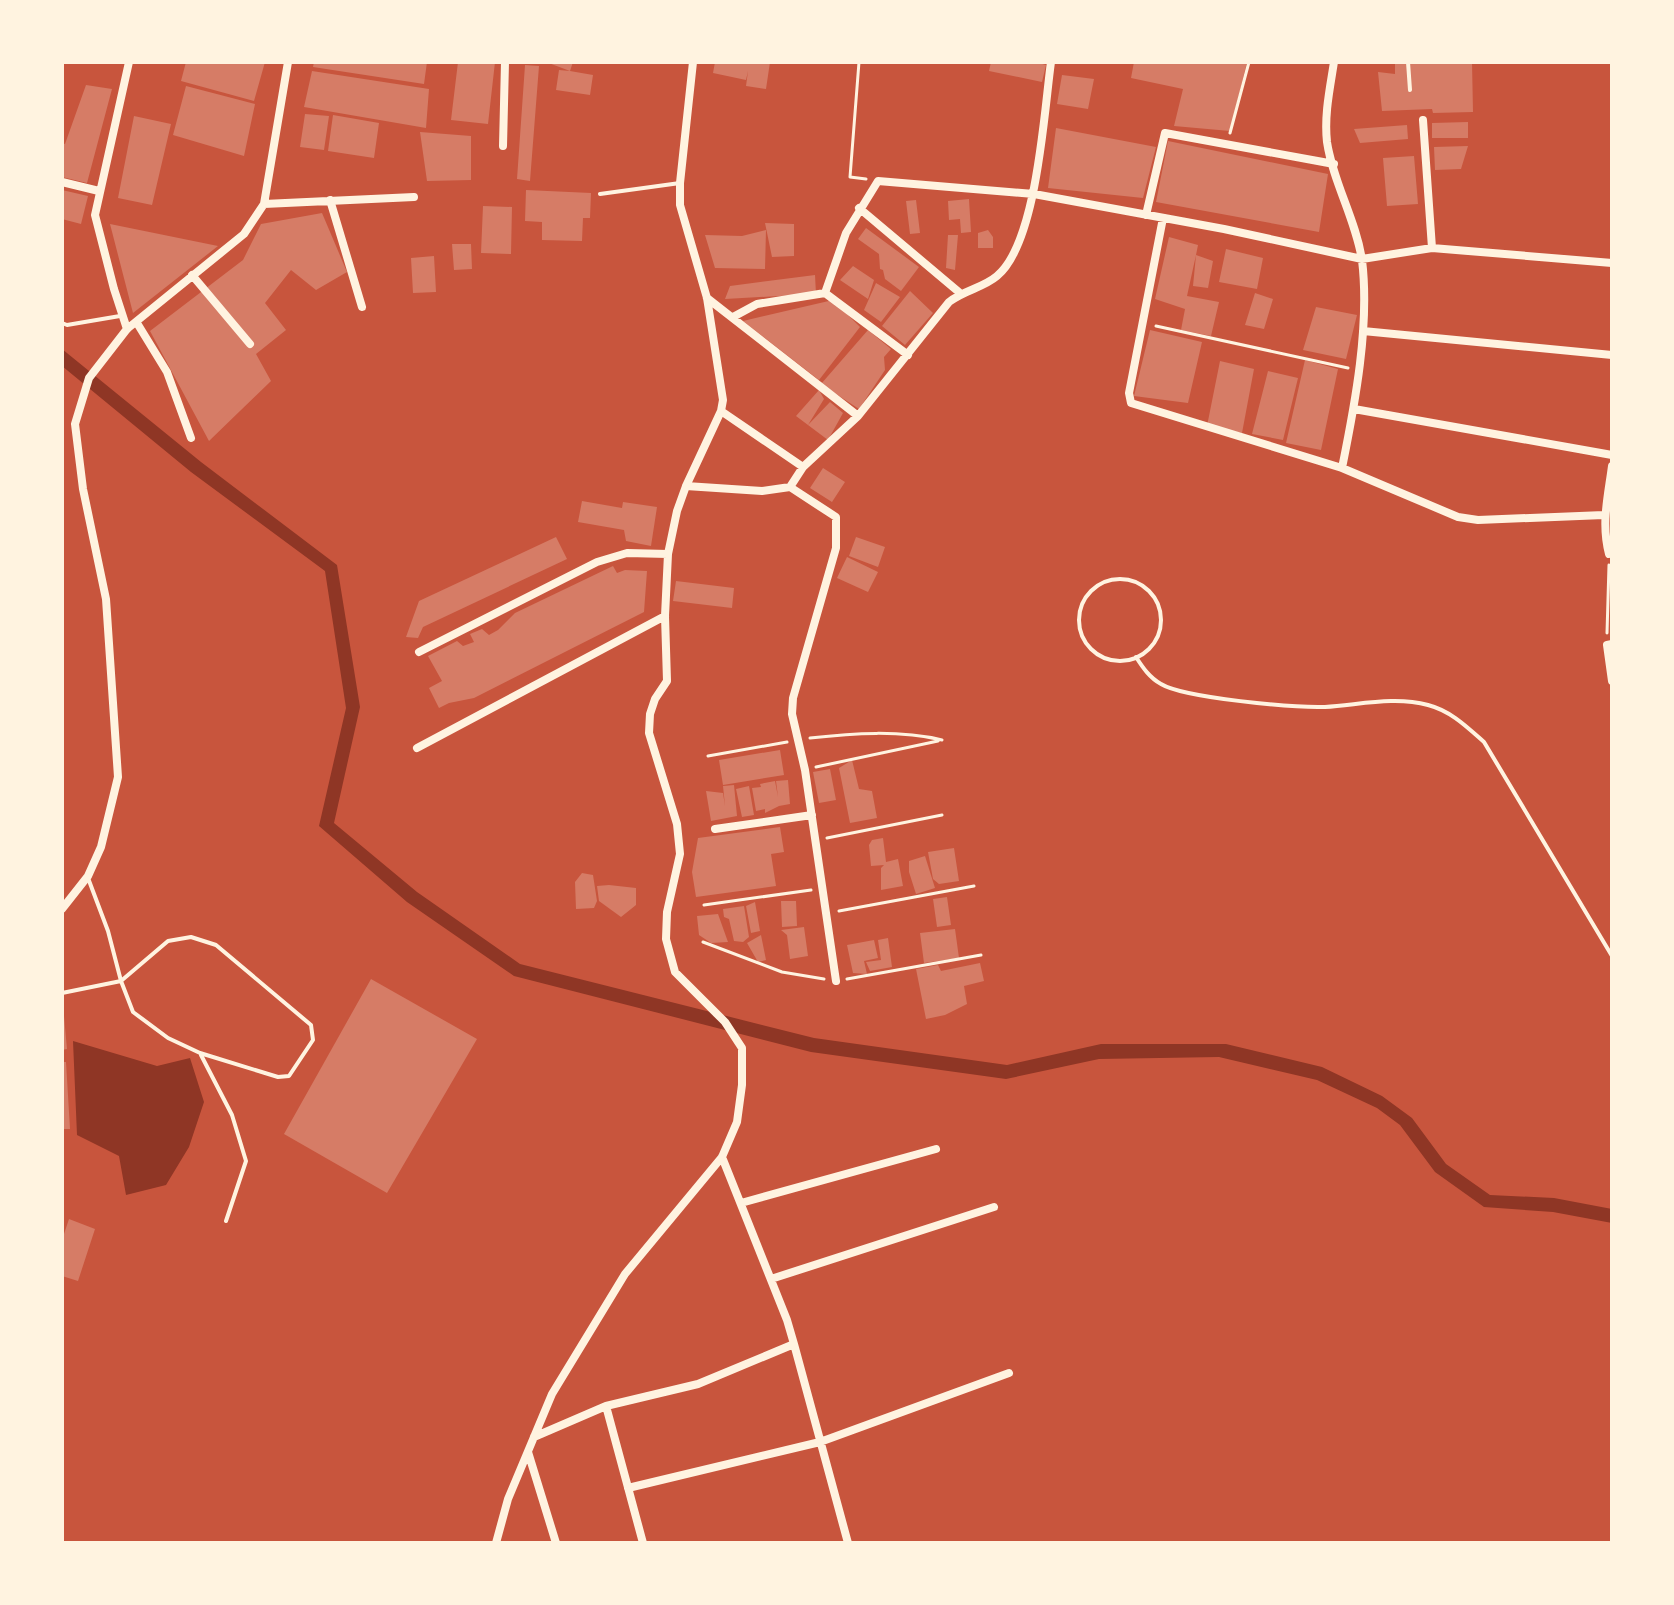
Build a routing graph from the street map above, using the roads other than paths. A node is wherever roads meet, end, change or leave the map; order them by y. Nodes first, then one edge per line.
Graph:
1 (129, 62) edge
2 (288, 62) edge
3 (505, 62) edge
4 (693, 62) edge
5 (1051, 62) edge
6 (1334, 62) edge
7 (1408, 62) edge
8 (1410, 90) dead end
9 (1423, 120) dead end
10 (503, 146) dead end
11 (1334, 164) junction
12 (62, 182) edge
13 (680, 183) junction
14 (99, 191) junction
15 (600, 194) dead end
16 (1034, 194) junction
17 (414, 197) dead end
18 (330, 200) junction
19 (264, 204) junction
20 (859, 208) junction
21 (1146, 215) junction
22 (1163, 218) junction
23 (1432, 248) junction
24 (1362, 259) junction
25 (1612, 263) edge
26 (192, 275) junction
27 (825, 293) junction
28 (960, 293) junction
29 (707, 298) junction
30 (362, 307) dead end
31 (123, 315) junction
32 (733, 317) junction
33 (62, 323) edge
34 (137, 323) junction
35 (127, 329) junction
36 (1363, 331) junction
37 (250, 344) dead end
38 (908, 355) junction
39 (1612, 355) edge
40 (1354, 409) junction
41 (721, 411) junction
42 (858, 416) junction
43 (191, 438) dead end
44 (1612, 455) edge
45 (1612, 466) edge
46 (803, 467) junction
47 (1342, 468) junction
48 (1611, 478) edge
49 (686, 486) junction
50 (790, 487) junction
51 (1604, 515) junction
52 (1611, 553) edge
53 (668, 554) junction
54 (665, 616) junction
55 (1609, 645) edge
56 (419, 652) dead end
57 (1136, 657) junction
58 (1612, 681) edge
59 (417, 748) dead end
60 (812, 815) junction
61 (715, 829) dead end
62 (88, 876) junction
63 (62, 909) edge
64 (1612, 956) edge
65 (121, 981) junction
66 (836, 981) road end
67 (62, 993) edge
68 (200, 1053) junction
69 (936, 1149) dead end
70 (722, 1157) junction
71 (741, 1203) junction
72 (994, 1207) dead end
73 (226, 1221) dead end
74 (771, 1279) junction
75 (794, 1344) junction
76 (1009, 1373) dead end
77 (606, 1406) junction
78 (534, 1437) junction
79 (820, 1442) junction
80 (528, 1451) junction
81 (628, 1488) junction
82 (496, 1543) edge
83 (556, 1543) edge
84 (643, 1543) edge
85 (848, 1543) edge

1 - 14 street
2 - 19 street
3 - 10 street
4 - 13 street
5 - 16 street
6 - 11 street
7 - 8 lane
9 - 23 street
11 - 21 street
11 - 24 street
12 - 14 street
13 - 15 lane
13 - 29 street
14 - 31 street
16 - 20 street
16 - 21 street
16 - 28 street
17 - 18 street
18 - 19 street
18 - 30 street
19 - 26 street
20 - 27 street
20 - 28 street
21 - 22 street
22 - 24 street
22 - 47 street
23 - 24 street
23 - 25 street
24 - 36 street
26 - 34 street
26 - 37 street
27 - 32 street
27 - 38 street
28 - 38 street
29 - 32 street
29 - 41 street
31 - 33 lane
31 - 35 street
32 - 42 street
34 - 35 street
34 - 43 street
35 - 62 street
36 - 39 street
36 - 40 street
38 - 42 street
40 - 44 street
40 - 47 street
41 - 46 street
41 - 49 street
42 - 46 street
45 - 48 street
46 - 50 street
47 - 51 street
48 - 51 street
49 - 50 street
49 - 53 street
50 - 60 street
51 - 52 street
53 - 54 street
53 - 56 street
54 - 59 street
54 - 70 street
55 - 58 street
57 - 57 lane
57 - 64 lane
60 - 61 street
60 - 66 street
62 - 63 street
62 - 65 lane
65 - 67 lane
65 - 68 lane
65 - 68 lane
68 - 73 lane
69 - 71 street
70 - 71 street
70 - 78 street
71 - 74 street
72 - 74 street
74 - 75 street
75 - 77 street
75 - 79 street
76 - 79 street
77 - 78 street
77 - 81 street
78 - 80 street
79 - 81 street
79 - 85 street
80 - 82 street
80 - 83 street
81 - 84 street

